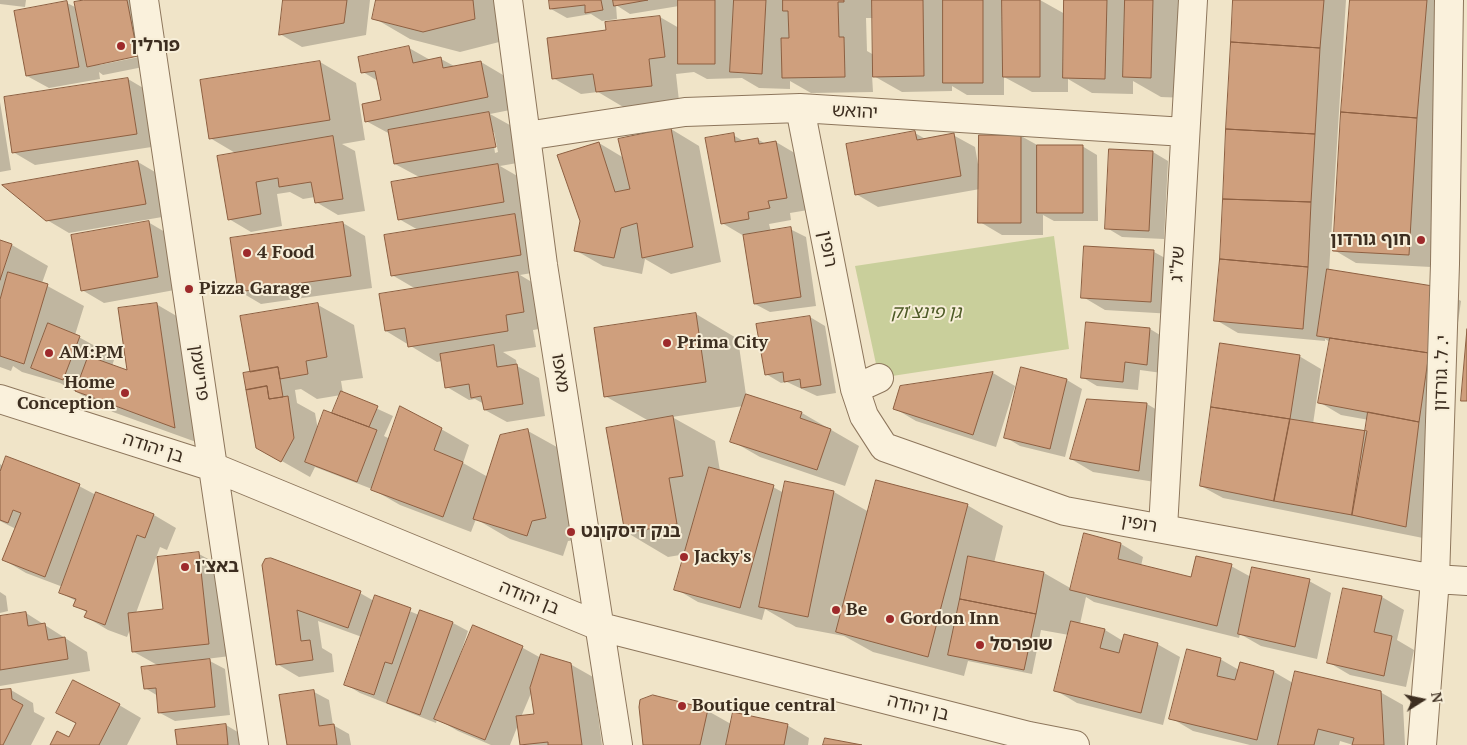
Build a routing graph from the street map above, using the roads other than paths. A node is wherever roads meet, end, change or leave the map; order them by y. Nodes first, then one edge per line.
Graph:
1 (144, 0) edge
2 (508, 0) edge
3 (1193, 0) edge
4 (1449, 0) edge
5 (800, 108) junction
6 (1185, 132) junction
7 (526, 136) junction
8 (879, 378) dead end
9 (855, 389) junction
10 (0, 399) edge
11 (213, 467) junction
12 (1163, 528) junction
13 (1436, 579) junction
14 (1467, 581) edge
15 (601, 627) junction
16 (254, 745) edge
17 (618, 745) edge
18 (1075, 745) edge
19 (1422, 745) edge

1 - 11 street, פרישמן
2 - 7 street, מאפו
3 - 6 street, של"ג
4 - 13 street, י. ל. גורדון
5 - 6 street, יהואש
5 - 7 street, יהואש
5 - 9 street, רופין
6 - 12 street, של"ג
7 - 15 street, מאפו
8 - 9 street
9 - 12 street, רופין
10 - 11 street, בן יהודה
11 - 15 street, בן יהודה
11 - 16 street, פרישמן
12 - 13 street, רופין
13 - 14 street, רופין
13 - 19 street, י. ל. גורדון
15 - 17 street, מאפו
15 - 18 street, בן יהודה

